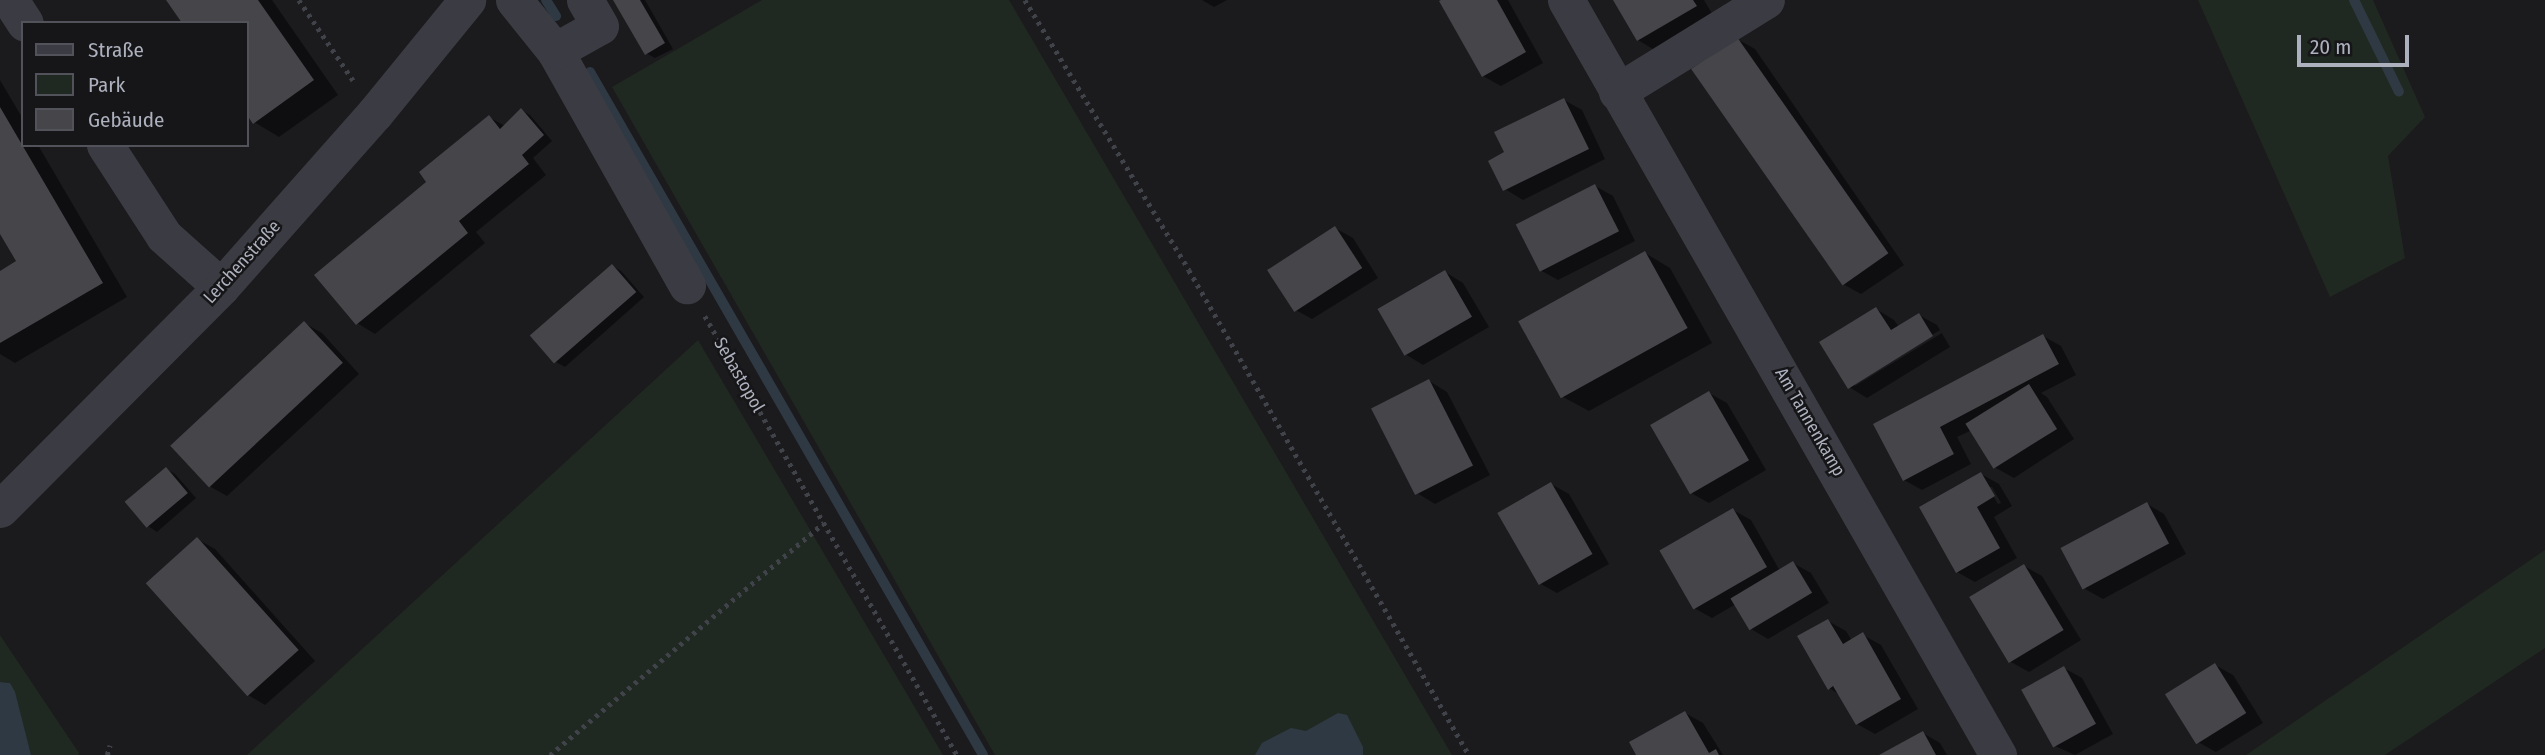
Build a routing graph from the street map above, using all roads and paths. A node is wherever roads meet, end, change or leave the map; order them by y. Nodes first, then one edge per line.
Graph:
1 (10, 0) edge
2 (299, 0) edge
3 (467, 0) edge
4 (514, 0) edge
5 (584, 0) edge
6 (1025, 0) edge
7 (1566, 0) edge
8 (1766, 0) edge
9 (23, 21) edge
10 (555, 51) junction
11 (1618, 92) junction
12 (375, 113) junction
13 (106, 147) edge
14 (687, 285) joint
15 (221, 287) junction
16 (0, 509) edge
17 (824, 523) junction
18 (110, 745) dead end
19 (107, 755) edge
20 (551, 755) edge
21 (957, 755) edge
22 (1469, 755) edge
23 (1998, 755) edge

1 - 9 street
2 - 12 path
3 - 12 street, Lerchenstraße
4 - 10 street
5 - 10 street
6 - 22 path
7 - 11 street, Am Tannenkamp
8 - 11 street
10 - 14 street
11 - 23 street, Am Tannenkamp
12 - 15 street, Lerchenstraße
13 - 15 street
14 - 17 path, Sebastopol
15 - 16 street, Lerchenstraße
17 - 20 path
17 - 21 path, Sebastopol
18 - 19 path

